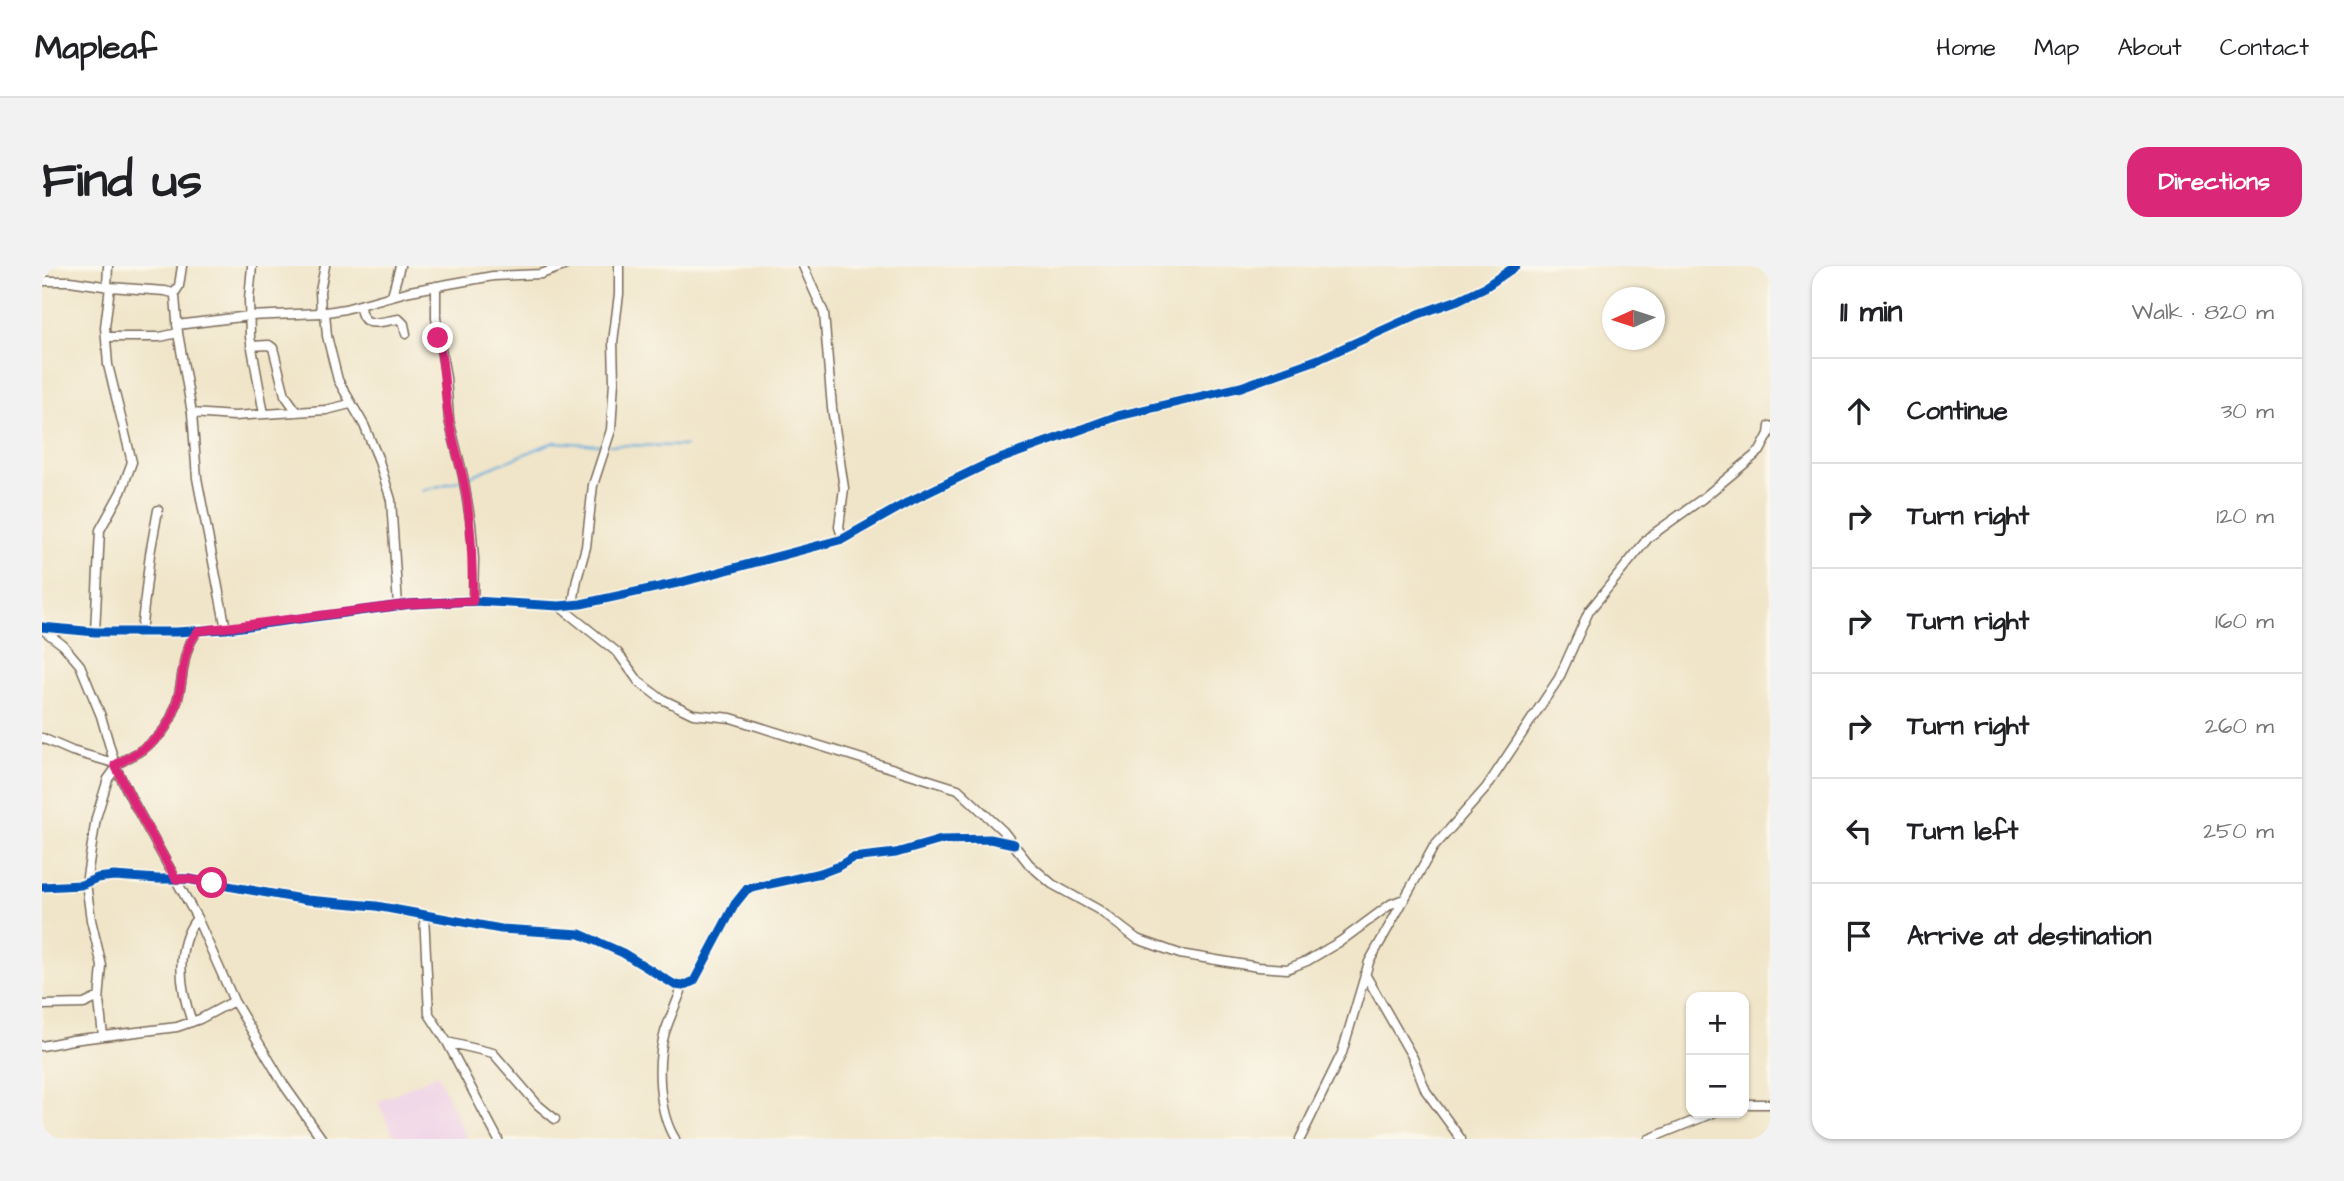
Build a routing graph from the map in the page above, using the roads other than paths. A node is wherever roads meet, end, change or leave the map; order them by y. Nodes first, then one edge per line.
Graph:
1 (108, 266) edge
2 (182, 266) edge
3 (253, 266) edge
4 (325, 266) edge
5 (400, 266) edge
6 (564, 266) edge
7 (619, 266) edge
8 (803, 266) edge
9 (1516, 266) edge
10 (520, 270) edge
11 (42, 281) edge
12 (436, 286) junction
13 (108, 287) junction
14 (174, 294) junction
15 (392, 295) junction
16 (360, 306) junction
17 (323, 312) junction
18 (249, 316) junction
19 (177, 329) junction
20 (406, 334) dead end
21 (106, 337) junction
22 (251, 346) junction
23 (350, 404) junction
24 (297, 412) junction
25 (192, 413) junction
26 (264, 414) junction
27 (1770, 426) edge
28 (158, 510) dead end
29 (843, 539) junction
30 (473, 601) junction
31 (573, 604) junction
32 (398, 606) junction
33 (559, 606) junction
34 (42, 628) edge
35 (226, 629) junction
36 (198, 631) junction
37 (94, 632) junction
38 (141, 632) junction
39 (42, 738) edge
40 (115, 765) junction
41 (1014, 844) junction
42 (176, 879) junction
43 (86, 883) junction
44 (42, 887) edge
45 (1404, 899) junction
46 (424, 915) junction
47 (197, 918) junction
48 (1365, 974) junction
49 (683, 986) junction
50 (99, 997) junction
51 (234, 1001) junction
52 (42, 1005) edge
53 (192, 1022) junction
54 (103, 1035) junction
55 (447, 1042) junction
56 (42, 1046) edge
57 (1749, 1104) edge
58 (1770, 1104) edge
59 (1701, 1118) edge
60 (555, 1119) dead end
61 (322, 1139) edge
62 (498, 1139) edge
63 (675, 1139) edge
64 (1300, 1139) edge
65 (1461, 1139) edge
66 (1649, 1139) edge

1 - 13 street
2 - 14 street
3 - 18 street
4 - 17 street
5 - 15 street
6 - 10 street
7 - 31 street
8 - 29 street
9 - 29 street
10 - 12 street
11 - 13 street
12 - 15 street
12 - 30 street
13 - 14 street
13 - 21 street
14 - 19 street
15 - 16 street
16 - 17 street
16 - 20 street
17 - 18 street
17 - 23 street
18 - 19 street
18 - 22 street
19 - 21 street
19 - 25 street
21 - 37 street
22 - 24 street
22 - 26 street
23 - 24 street
23 - 32 street
24 - 26 street
25 - 26 street
25 - 35 street
27 - 45 street
28 - 38 street
29 - 31 street
30 - 32 street
30 - 33 street
31 - 33 street
32 - 35 street
33 - 41 street
34 - 37 street
34 - 40 street
35 - 36 street
36 - 38 street
36 - 40 street
37 - 38 street
39 - 40 street
40 - 42 street
40 - 43 street
41 - 45 street
41 - 49 street
42 - 43 street
42 - 46 street
42 - 47 street
43 - 44 street
43 - 50 street
45 - 48 street
46 - 49 street
46 - 55 street
47 - 51 street
47 - 53 street
48 - 64 street
48 - 65 street
49 - 63 street
50 - 52 street
50 - 54 street
51 - 53 street
51 - 61 street
53 - 54 street
54 - 56 street
55 - 60 street
55 - 62 street
57 - 58 street
59 - 66 street

